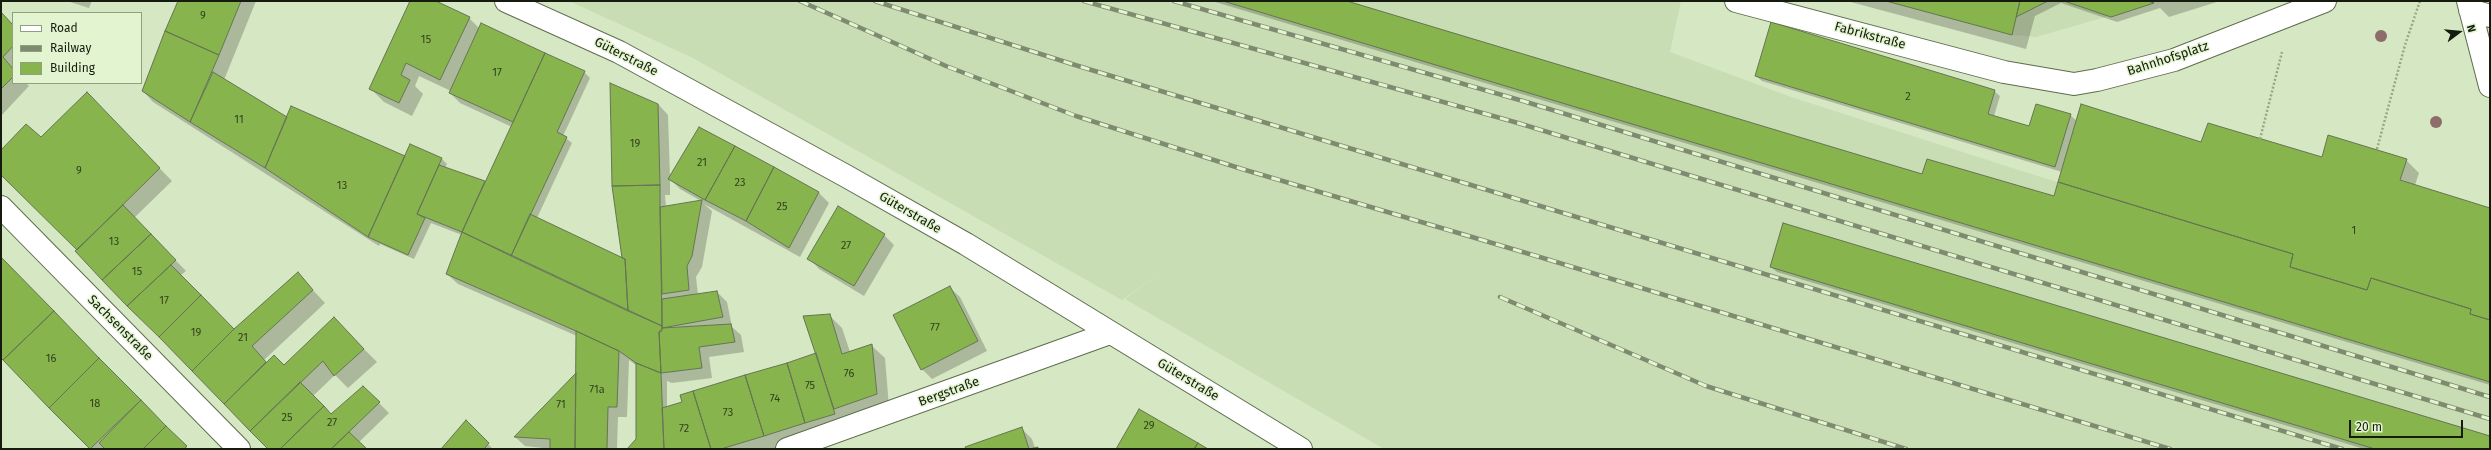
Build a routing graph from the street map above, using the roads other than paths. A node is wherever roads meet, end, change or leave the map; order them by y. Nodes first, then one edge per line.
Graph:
1 (506, 1) edge
2 (1736, 1) edge
3 (2325, 1) edge
4 (2476, 9) edge
5 (2004, 72) joint
6 (2490, 86) edge
7 (1, 207) edge
8 (1110, 333) junction
9 (239, 449) edge
10 (787, 449) edge
11 (1301, 449) edge

1 - 8 street, Güterstraße
2 - 5 street, Fabrikstraße
3 - 5 street, Bahnhofsplatz
4 - 6 street
7 - 9 street, Sachsenstraße
8 - 10 street, Bergstraße
8 - 11 street, Güterstraße

